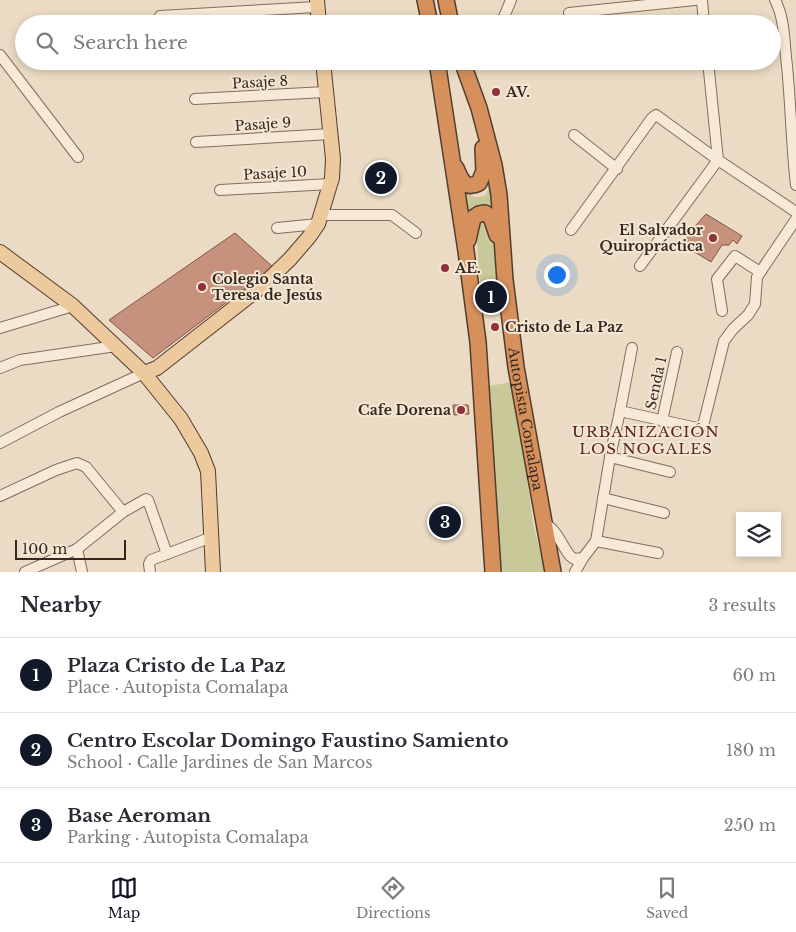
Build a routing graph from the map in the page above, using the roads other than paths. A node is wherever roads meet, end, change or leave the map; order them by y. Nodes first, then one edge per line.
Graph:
1 (425, 0) edge
2 (446, 0) edge
3 (511, 0) edge
4 (695, 0) edge
5 (702, 0) edge
6 (775, 0) edge
7 (317, 4) edge
8 (570, 13) dead end
9 (173, 15) edge
10 (428, 15) edge
11 (449, 15) edge
12 (505, 15) edge
13 (703, 15) edge
14 (0, 55) edge
15 (324, 70) edge
16 (438, 70) edge
17 (465, 70) edge
18 (709, 70) edge
19 (793, 87) edge
20 (326, 92) junction
21 (195, 99) dead end
22 (479, 108) junction
23 (331, 134) junction
24 (574, 134) dead end
25 (449, 140) junction
26 (196, 142) dead end
27 (78, 157) dead end
28 (718, 160) junction
29 (617, 168) junction
30 (330, 184) junction
31 (796, 185) edge
32 (220, 190) dead end
33 (796, 212) edge
34 (320, 219) junction
35 (796, 219) edge
36 (277, 228) dead end
37 (571, 230) dead end
38 (416, 233) dead end
39 (466, 251) junction
40 (0, 252) edge
41 (503, 255) junction
42 (640, 266) dead end
43 (761, 270) junction
44 (73, 306) junction
45 (722, 311) dead end
46 (0, 328) edge
47 (116, 346) junction
48 (632, 348) dead end
49 (676, 352) dead end
50 (0, 368) edge
51 (144, 373) junction
52 (620, 411) junction
53 (662, 421) junction
54 (0, 443) edge
55 (610, 457) junction
56 (670, 472) dead end
57 (0, 496) edge
58 (602, 498) junction
59 (124, 512) junction
60 (664, 512) dead end
61 (543, 523) junction
62 (212, 537) junction
63 (596, 541) junction
64 (78, 549) junction
65 (658, 553) dead end
66 (167, 554) junction
67 (583, 558) junction
68 (25, 572) edge
69 (82, 572) edge
70 (150, 572) edge
71 (212, 572) edge
72 (493, 572) edge
73 (553, 572) edge
74 (575, 572) edge

1 - 10 highway
2 - 11 highway
3 - 12 street
4 - 8 street
5 - 13 street
6 - 19 street
7 - 9 street
14 - 27 street
15 - 20 main road
16 - 25 highway
17 - 22 highway, Autopista Comalapa
18 - 28 street
19 - 31 street
20 - 21 street, Pasaje 8
20 - 23 main road
22 - 25 highway
22 - 41 highway, Autopista Comalapa
23 - 26 street, Pasaje 9
23 - 30 main road
24 - 29 street
25 - 39 highway
28 - 29 street
28 - 33 street
28 - 42 street
29 - 37 street
30 - 32 street, Pasaje 10
30 - 34 main road
34 - 36 street
34 - 38 street
34 - 51 main road
35 - 43 street
39 - 41 highway
39 - 72 highway
40 - 44 main road
41 - 61 highway, Autopista Comalapa
43 - 45 street
43 - 53 street
44 - 46 street
44 - 47 main road
47 - 50 street
47 - 51 main road
48 - 52 street
49 - 53 street, Senda 1
51 - 54 street
51 - 62 main road
52 - 53 street
52 - 55 street
55 - 56 street
55 - 58 street
57 - 59 street
58 - 60 street
58 - 63 street
59 - 64 street
59 - 66 street
61 - 67 street
61 - 73 highway, Autopista Comalapa
62 - 66 street
62 - 71 main road
63 - 65 street
63 - 67 street
64 - 68 street
64 - 69 street
66 - 70 street
67 - 74 street

